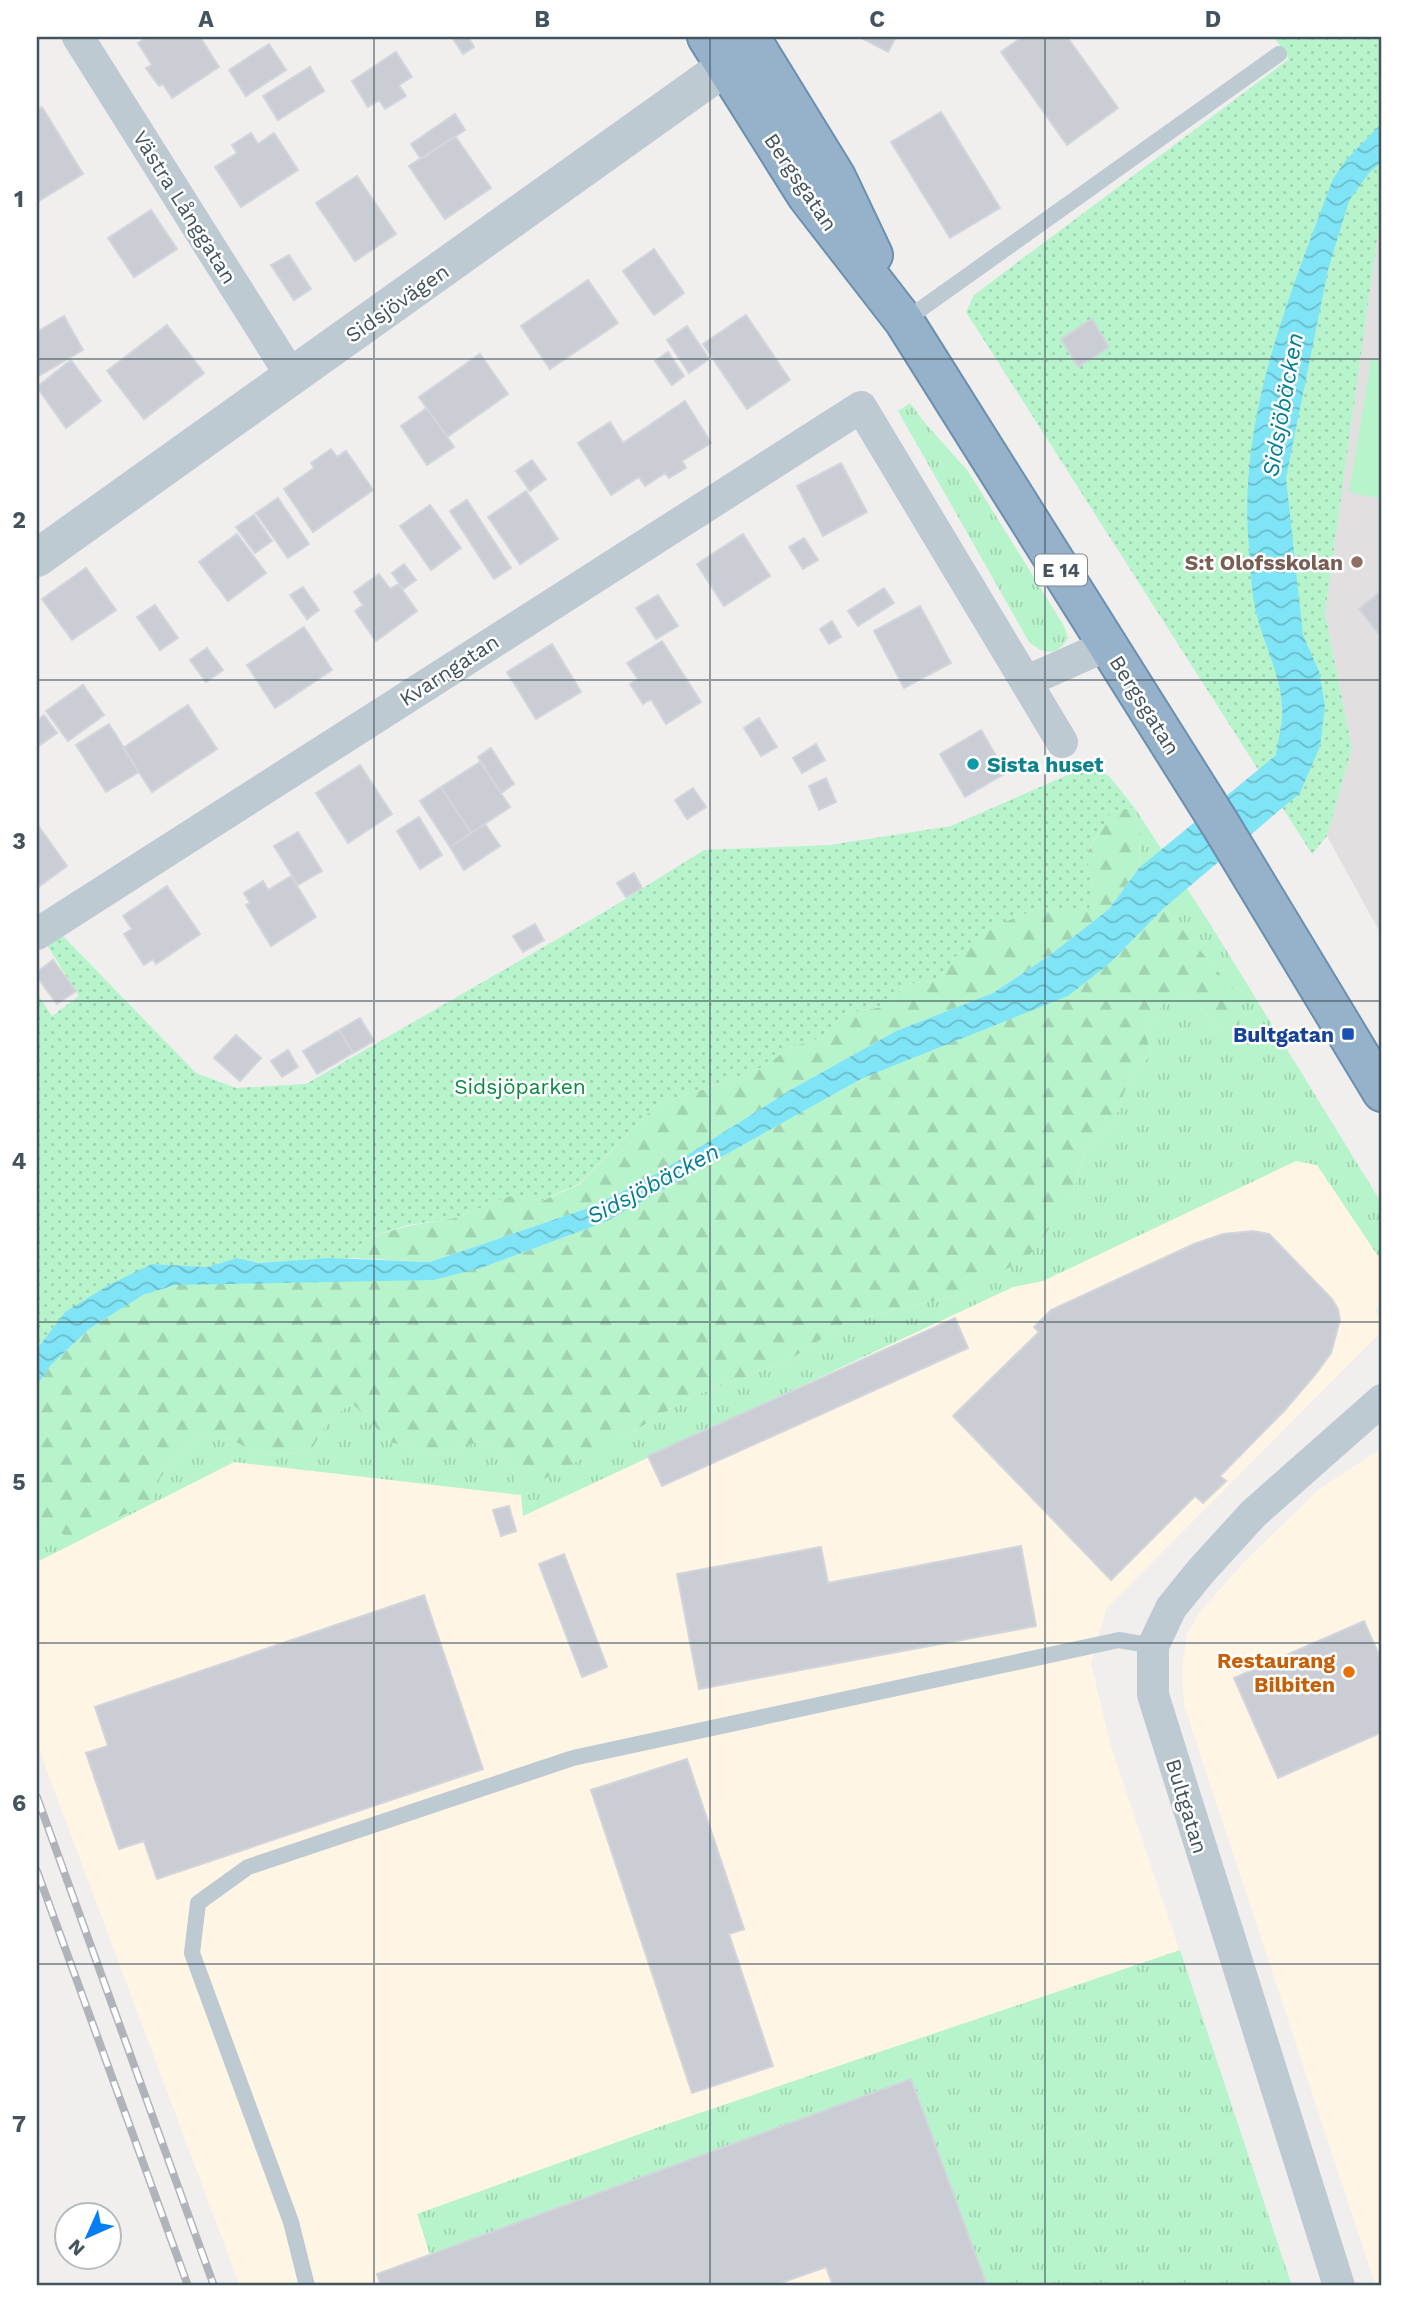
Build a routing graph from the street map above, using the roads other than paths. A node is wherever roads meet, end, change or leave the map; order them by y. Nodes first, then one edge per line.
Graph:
1 (78, 37) edge
2 (753, 41) edge
3 (716, 52) edge
4 (1279, 54) dead end
5 (904, 321) junction
6 (292, 377) junction
7 (37, 558) edge
8 (1108, 645) junction
9 (1027, 681) junction
10 (1062, 742) dead end
11 (37, 934) edge
12 (1382, 1092) edge
13 (1382, 1400) edge
14 (1153, 1646) junction
15 (307, 2286) edge
16 (1339, 2286) edge

1 - 6 street, Västra Långgatan
2 - 3 street, Sidsjövägen
2 - 5 highway, Bergsgatan / E 14
3 - 5 highway, Bergsgatan / E 14
3 - 6 street, Sidsjövägen
4 - 5 lane
5 - 8 highway, Bergsgatan / E 14
6 - 7 street, Sidsjövägen
8 - 9 street
8 - 12 highway, Bergsgatan / E 14
9 - 10 street
9 - 11 street, Kvarngatan
13 - 14 street, Bultgatan
14 - 15 lane
14 - 16 street, Bultgatan

